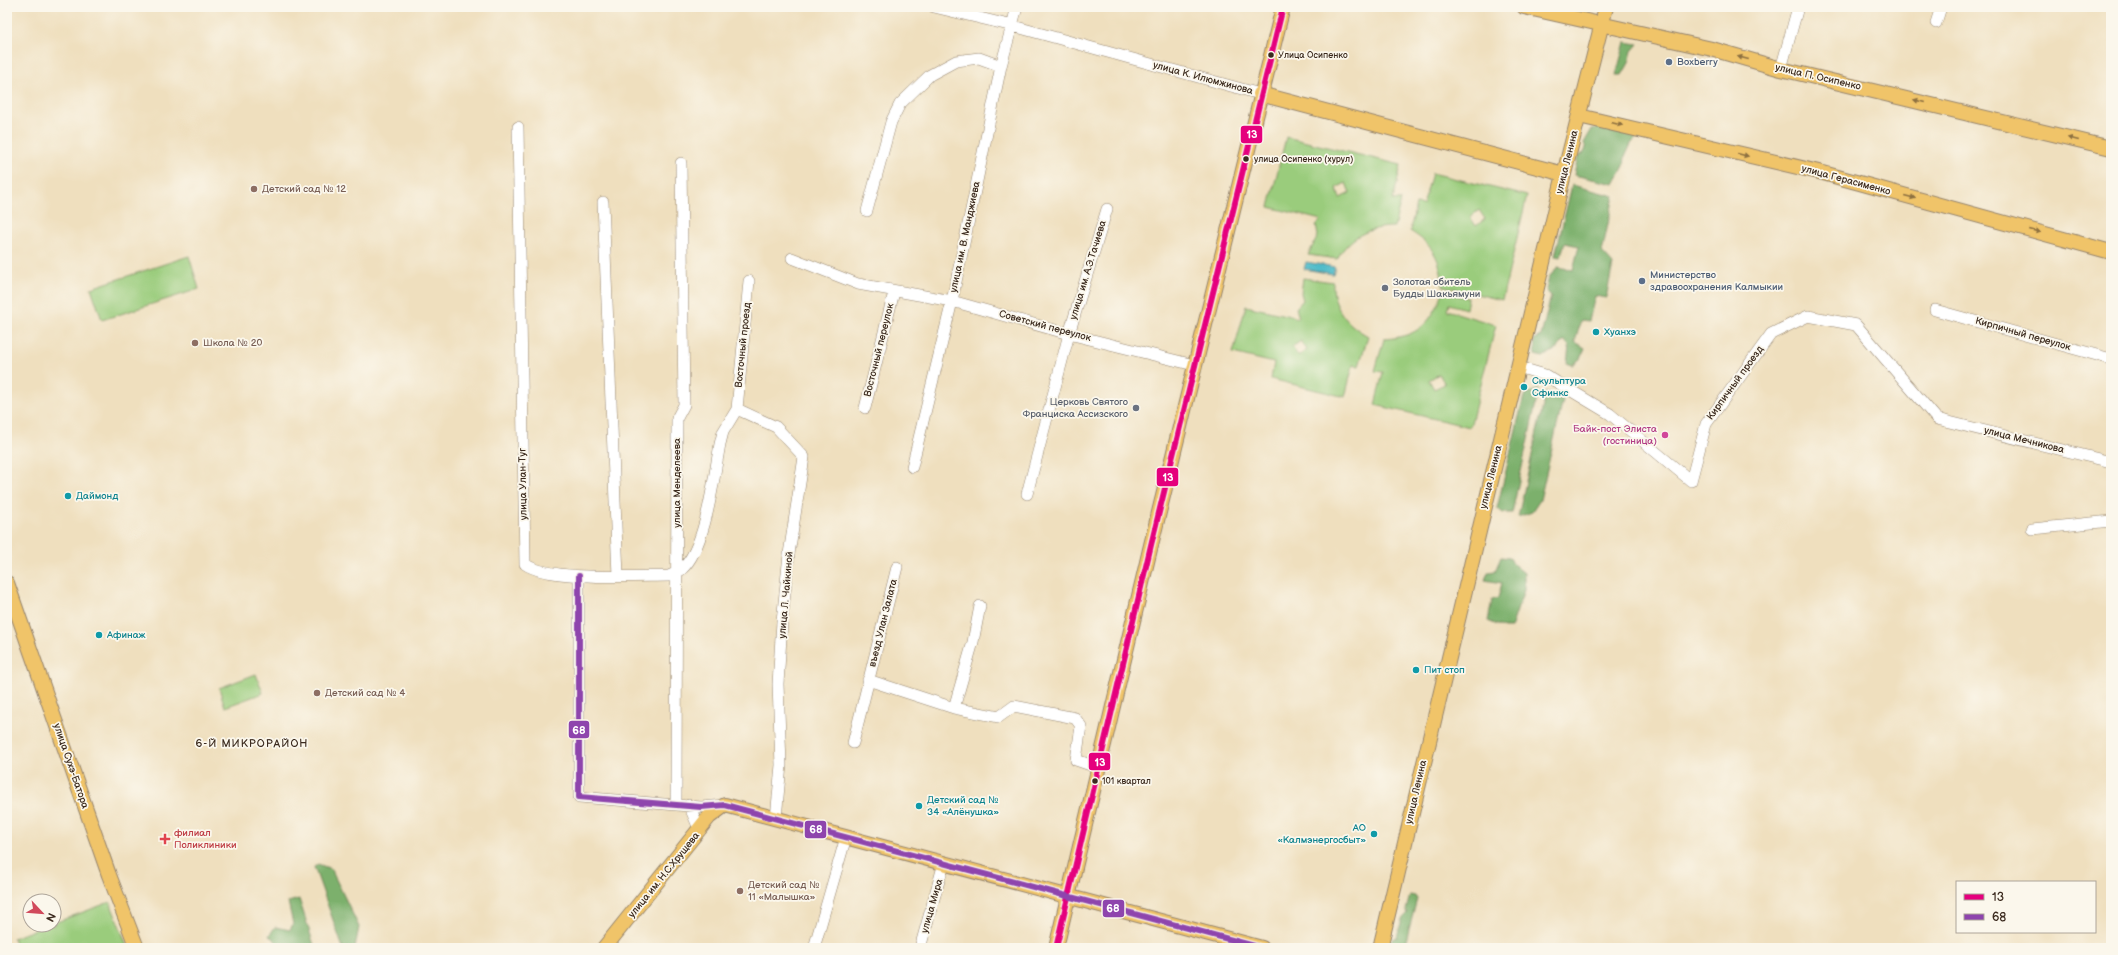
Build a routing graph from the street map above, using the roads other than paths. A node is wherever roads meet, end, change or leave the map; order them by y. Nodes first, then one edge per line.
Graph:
1 (934, 7) edge
2 (1017, 7) edge
3 (1283, 7) edge
4 (1524, 7) edge
5 (1606, 7) edge
6 (1798, 7) edge
7 (1941, 7) edge
8 (1936, 23) dead end
9 (1601, 25) junction
10 (1013, 26) junction
11 (1001, 66) junction
12 (1781, 69) junction
13 (1260, 94) junction
14 (1579, 116) junction
15 (518, 127) dead end
16 (2111, 148) edge
17 (681, 163) dead end
18 (1564, 174) junction
19 (603, 202) dead end
20 (1107, 209) dead end
21 (867, 211) dead end
22 (2111, 252) edge
23 (792, 258) dead end
24 (749, 281) dead end
25 (894, 292) junction
26 (952, 301) junction
27 (1935, 310) dead end
28 (1069, 334) junction
29 (2111, 359) edge
30 (1194, 365) junction
31 (1518, 367) junction
32 (865, 408) dead end
33 (736, 409) junction
34 (1937, 418) joint
35 (2111, 462) edge
36 (912, 467) dead end
37 (1028, 494) dead end
38 (2111, 521) edge
39 (2032, 529) dead end
40 (897, 567) dead end
41 (677, 572) junction
42 (579, 576) junction
43 (618, 576) junction
44 (7, 583) edge
45 (980, 606) dead end
46 (868, 680) junction
47 (954, 708) junction
48 (853, 743) dead end
49 (1099, 768) junction
50 (676, 804) junction
51 (689, 805) junction
52 (725, 805) junction
53 (776, 818) junction
54 (700, 831) junction
55 (846, 837) junction
56 (944, 863) junction
57 (1068, 896) junction
58 (137, 948) edge
59 (604, 948) edge
60 (814, 948) edge
61 (920, 948) edge
62 (1056, 948) edge
63 (1262, 948) edge
64 (1380, 948) edge

1 - 10 street, улица К. Илюмжинова
2 - 10 street, улица им. В. Манджиева
3 - 13 main road
4 - 9 main road, улица П. Осипенко
5 - 9 main road, улица Ленина
6 - 12 street
7 - 8 street
12 -> 9 main road, улица П. Осипенко
9 - 14 main road, улица Ленина
10 - 11 street, улица им. В. Манджиева
10 - 13 street, улица К. Илюмжинова
11 - 21 street
11 - 26 street, улица им. В. Манджиева
16 -> 12 main road, улица П. Осипенко
13 - 18 main road, улица К. Илюмжинова
13 - 30 main road
14 - 18 main road, улица Ленина
14 -> 22 main road, улица Герасименко
15 - 42 street, улица Улан-Туг
17 - 41 street, улица Менделеева
18 - 31 main road, улица Ленина
19 - 43 street
20 - 28 street, улица им. А.Э.Тачиева
23 - 25 street
24 - 33 street, Восточный проезд
25 - 26 street, Советский переулок
25 - 32 street, Восточный переулок
26 - 28 street, Советский переулок
26 - 36 street, улица им. В. Манджиева
27 - 29 street, Кирпичный переулок
28 - 30 street, Советский переулок
28 - 37 street, улица им. А.Э.Тачиева
30 - 49 main road
31 - 34 street, Кирпичный проезд
31 - 64 main road, улица Ленина
33 - 41 street
33 - 53 street, улица Л. Чайкиной
34 - 35 street, улица Мечникова
38 - 39 street
40 - 46 street, въезд Улан Залата
41 - 43 street
41 - 50 street, улица Менделеева
42 - 43 street
42 - 50 street
44 - 58 main road, улица Сухэ-Батора
45 - 47 street
46 - 47 street, въезд Улан Залата
46 - 48 street, въезд Улан Залата
47 - 49 street, въезд Улан Залата
49 - 57 main road
50 - 51 street
51 - 52 street
51 - 54 street
52 - 53 main road
52 - 54 main road, улица им. Н.С.Хрущева
53 - 55 main road
54 - 59 main road, улица им. Н.С.Хрущева
55 - 56 main road
55 - 60 street
56 - 57 main road
56 - 61 street, улица Мира
57 - 62 main road
57 - 63 main road

